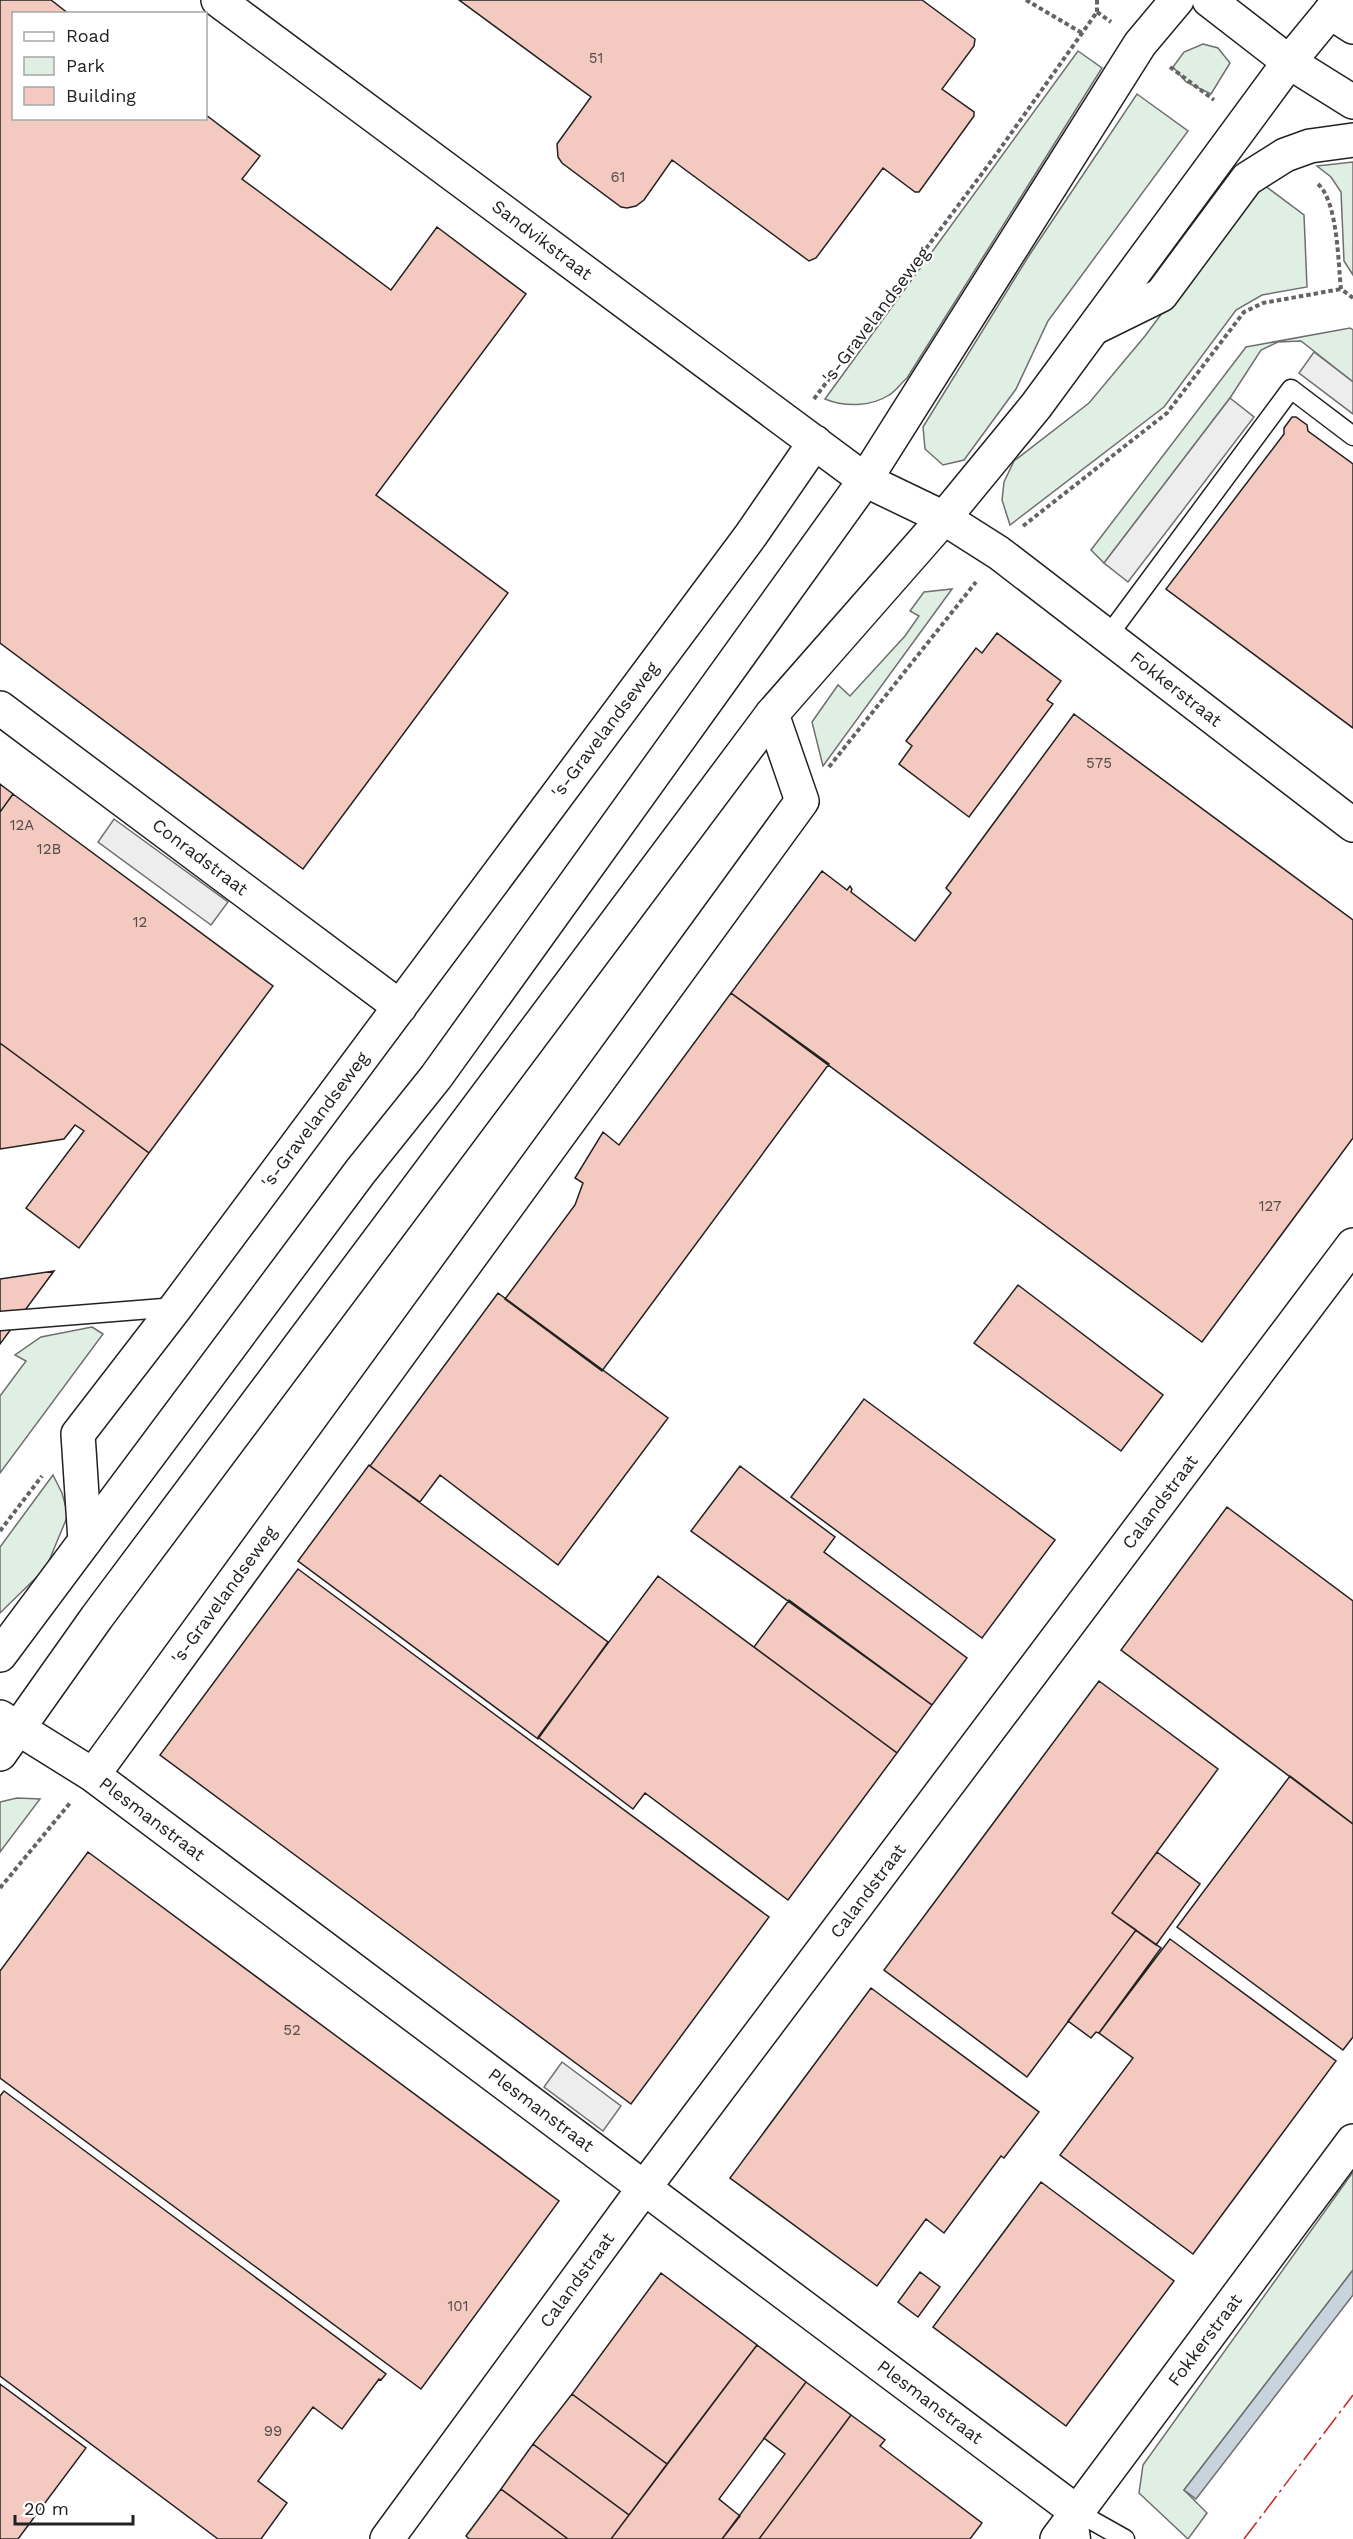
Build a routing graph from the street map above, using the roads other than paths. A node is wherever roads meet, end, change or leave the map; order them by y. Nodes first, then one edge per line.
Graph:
1 (218, 0) edge
2 (1177, 0) edge
3 (1209, 0) edge
4 (1334, 10) edge
5 (1289, 62) junction
6 (1353, 102) edge
7 (1353, 140) edge
8 (1094, 328) junction
9 (1353, 436) edge
10 (815, 442) junction
11 (865, 480) junction
12 (944, 518) junction
13 (1108, 636) junction
14 (0, 708) edge
15 (772, 714) junction
16 (1353, 825) edge
17 (400, 1007) junction
18 (1353, 1245) edge
19 (176, 1307) junction
20 (0, 1321) edge
21 (85, 1541) junction
22 (0, 1655) edge
23 (6, 1733) edge
24 (93, 1775) junction
25 (1353, 2141) edge
26 (644, 2188) junction
27 (1079, 2525) edge
28 (387, 2539) edge
29 (1057, 2539) edge
30 (1125, 2539) edge

1 - 10 main road, Sandvikstraat
2 - 11 main road
3 - 5 main road
4 - 5 main road
5 - 6 main road
5 - 8 main road
7 - 8 main road
8 - 12 main road
9 - 13 lane
10 - 11 main road, Sandvikstraat
10 - 17 main road, 's-Gravelandseweg
11 - 12 main road
11 - 21 main road
12 - 13 main road, Fokkerstraat
12 - 15 main road
13 - 16 main road, Fokkerstraat
14 - 17 main road, Conradstraat
15 - 23 main road
15 - 24 main road, 's-Gravelandseweg
17 - 19 main road, 's-Gravelandseweg
18 - 26 main road, Calandstraat
19 - 20 lane
19 - 21 main road, 's-Gravelandseweg
21 - 22 main road
23 - 24 main road, Plesmanstraat
24 - 26 main road, Plesmanstraat
25 - 27 main road, Fokkerstraat
26 - 27 main road, Plesmanstraat
26 - 28 main road, Calandstraat
27 - 29 main road, Fokkerstraat
27 - 30 lane

